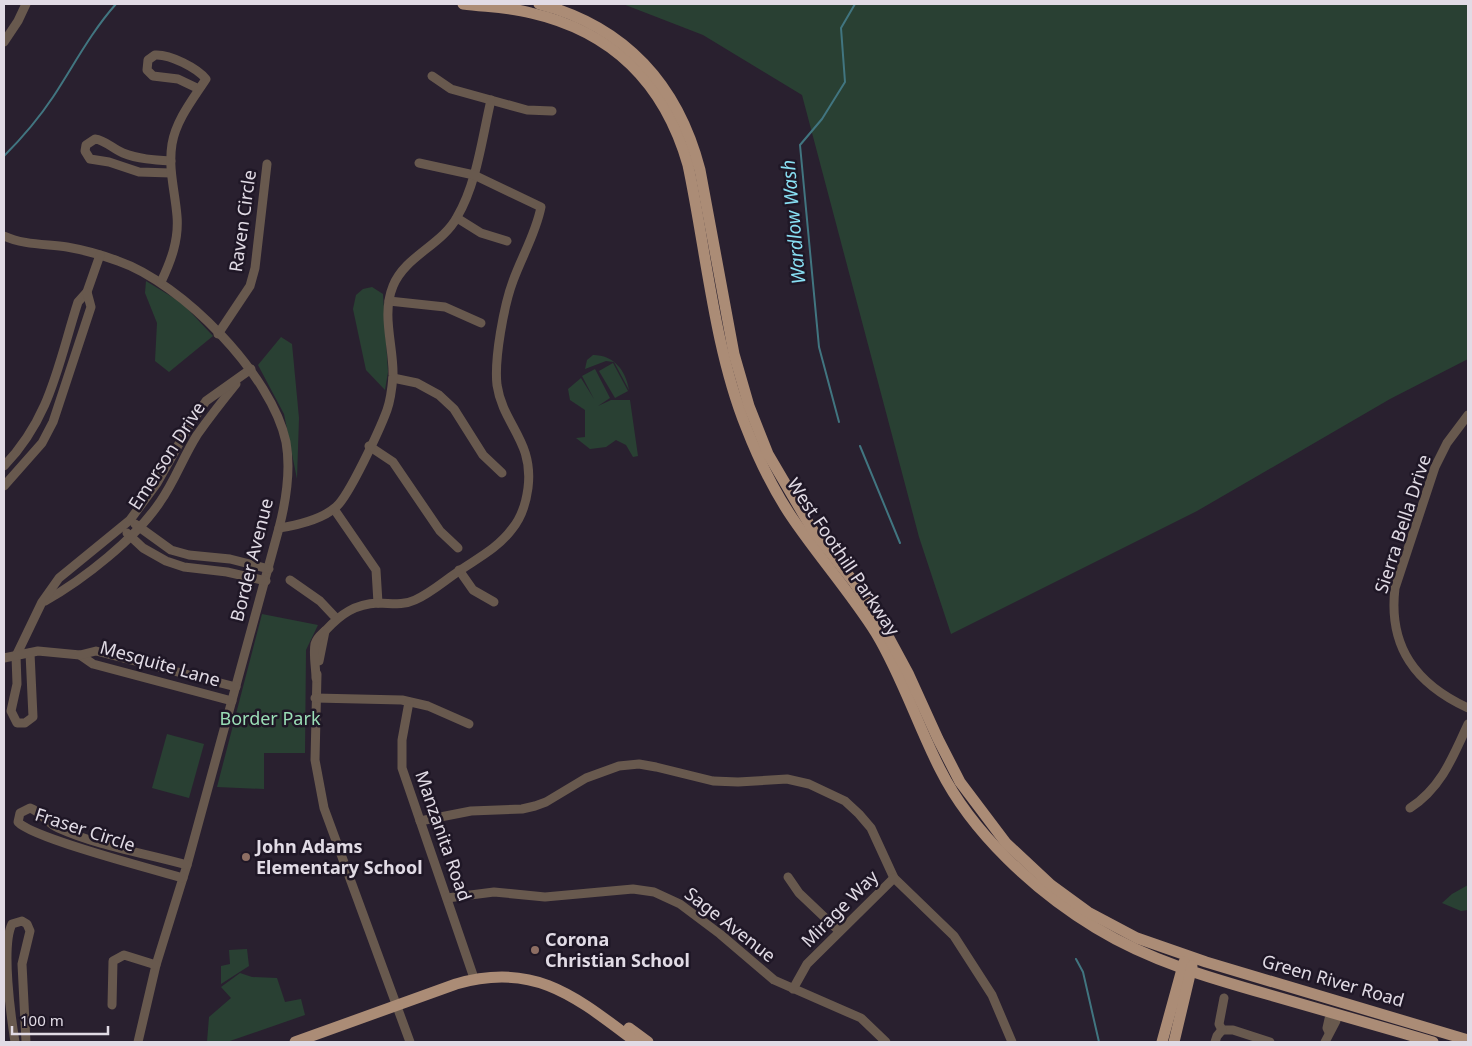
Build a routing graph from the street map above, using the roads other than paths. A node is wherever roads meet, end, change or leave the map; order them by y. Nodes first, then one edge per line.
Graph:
1 (26, 4) edge
2 (463, 4) edge
3 (539, 4) edge
4 (4, 42) edge
5 (432, 76) dead end
6 (199, 89) junction
7 (492, 100) junction
8 (552, 111) dead end
9 (171, 161) junction
10 (419, 163) dead end
11 (267, 164) dead end
12 (171, 173) junction
13 (474, 175) junction
14 (457, 218) junction
15 (5, 240) edge
16 (507, 241) dead end
17 (100, 255) junction
18 (161, 282) junction
19 (88, 292) junction
20 (389, 301) junction
21 (481, 323) dead end
22 (218, 334) junction
23 (251, 369) junction
24 (242, 377) junction
25 (392, 378) junction
26 (48, 401) junction
27 (60, 405) junction
28 (1468, 415) edge
29 (370, 446) junction
30 (4, 466) edge
31 (502, 473) dead end
32 (4, 486) edge
33 (334, 509) junction
34 (130, 520) junction
35 (280, 526) junction
36 (122, 527) junction
37 (139, 528) junction
38 (130, 536) junction
39 (458, 548) dead end
40 (269, 569) junction
41 (459, 570) junction
42 (266, 580) junction
43 (290, 580) dead end
44 (42, 602) junction
45 (494, 602) dead end
46 (378, 603) junction
47 (336, 618) junction
48 (30, 653) junction
49 (80, 655) junction
50 (16, 656) junction
51 (4, 658) edge
52 (236, 687) junction
53 (315, 698) junction
54 (232, 701) junction
55 (410, 702) junction
56 (1468, 708) edge
57 (469, 724) dead end
58 (1468, 724) edge
59 (1410, 808) dead end
60 (420, 821) junction
61 (187, 865) junction
62 (788, 877) dead end
63 (183, 878) junction
64 (894, 878) junction
65 (447, 898) junction
66 (839, 931) junction
67 (1190, 957) junction
68 (22, 964) junction
69 (156, 965) junction
70 (6, 966) edge
71 (1186, 971) junction
72 (474, 978) junction
73 (793, 988) junction
74 (561, 990) junction
75 (1224, 998) dead end
76 (112, 1005) dead end
77 (396, 1005) junction
78 (1334, 1014) junction
79 (1418, 1024) junction
80 (1222, 1030) junction
81 (1329, 1032) dead end
82 (1468, 1040) edge
83 (15, 1042) edge
84 (26, 1042) edge
85 (138, 1042) edge
86 (295, 1042) edge
87 (410, 1042) edge
88 (636, 1042) edge
89 (648, 1042) edge
90 (886, 1042) edge
91 (1012, 1042) edge
92 (1162, 1042) edge
93 (1174, 1042) edge
94 (1215, 1042) edge
95 (1270, 1042) edge
96 (1325, 1042) edge
97 (1433, 1042) edge

1 - 4 street
2 - 71 main road, West Foothill Parkway
3 - 67 main road, West Foothill Parkway
5 - 7 street
6 - 6 street
6 - 9 street
7 - 8 street
7 - 13 street
9 - 12 street
9 - 12 street
10 - 13 street
11 - 22 street, Raven Circle
12 - 18 street
13 - 14 street
13 - 41 street
14 - 16 street
14 - 20 street
15 - 17 street, Border Avenue
17 - 18 street, Border Avenue
17 - 19 street
18 - 22 street, Border Avenue
19 - 26 street
19 - 27 street
20 - 21 street
20 - 25 street
22 - 23 street, Border Avenue
23 - 24 street, Emerson Drive
23 - 35 street, Border Avenue
24 - 34 street, Emerson Drive
24 - 37 street, Emerson Drive
25 - 29 street
25 - 31 street
26 - 27 street
26 - 30 street
27 - 32 street
28 - 56 street, Sierra Bella Drive
29 - 33 street
29 - 39 street
33 - 35 street
33 - 46 street
34 - 36 street, Emerson Drive
34 - 37 street
35 - 40 street, Border Avenue
36 - 38 street
36 - 44 street, Emerson Drive
37 - 38 street, Emerson Drive
37 - 40 street
38 - 42 street
38 - 44 street, Emerson Drive
40 - 42 street, Border Avenue
41 - 45 street
41 - 46 street
42 - 52 street, Border Avenue
43 - 47 street
44 - 50 street, Emerson Drive
46 - 47 street
47 - 53 street
48 - 49 street, Mesquite Lane
48 - 50 street, Mesquite Lane
48 - 50 street, Emerson Drive
49 - 52 street, Mesquite Lane
49 - 54 street, Mesquite Lane
50 - 51 street, Mesquite Lane
52 - 54 street, Border Avenue
53 - 55 street
53 - 77 street
54 - 61 street, Border Avenue
55 - 57 street
55 - 60 street, Manzanita Road
58 - 59 street
60 - 64 street
60 - 65 street, Manzanita Road
61 - 63 street, Border Avenue
61 - 63 street, Fraser Circle
62 - 66 street
63 - 69 street, Border Avenue
64 - 66 street, Mirage Way
64 - 91 street
65 - 72 street, Manzanita Road
65 - 73 street, Sage Avenue
66 - 73 street, Mirage Way
67 - 71 main road
67 - 79 main road, Green River Road
68 - 70 street
68 - 70 street
68 - 84 street
69 - 76 street
69 - 85 street, Border Avenue
70 - 83 street
71 - 78 main road, Green River Road
71 - 92 main road
71 - 93 main road
72 - 74 main road
72 - 77 main road
73 - 90 street, Sage Avenue
74 - 88 main road
74 - 89 main road
75 - 80 street
77 - 86 main road
77 - 87 street
78 - 79 main road
78 - 97 main road, Green River Road
79 - 82 main road, Green River Road
80 - 94 street
80 - 95 street
81 - 96 street

